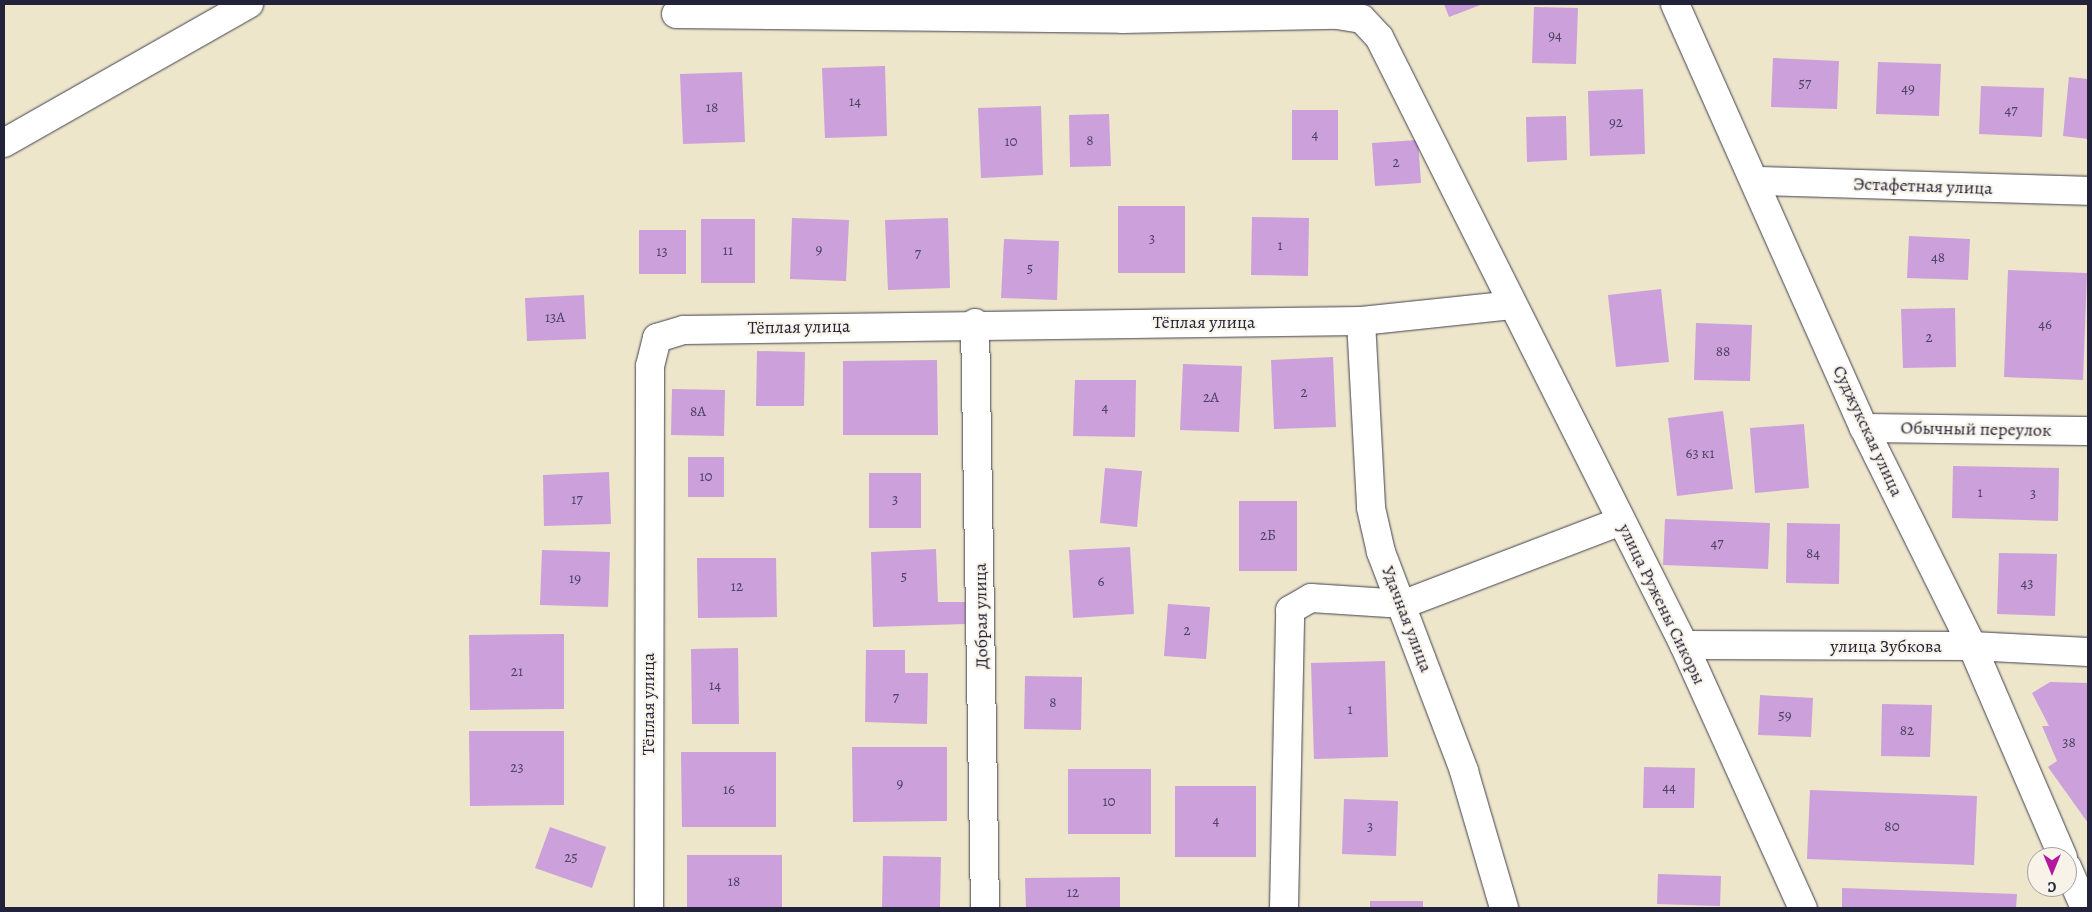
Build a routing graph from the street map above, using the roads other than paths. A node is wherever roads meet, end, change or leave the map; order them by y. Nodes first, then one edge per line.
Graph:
1 (249, 4) edge
2 (1675, 4) edge
3 (734, 9) edge
4 (676, 14) dead end
5 (4, 143) edge
6 (1758, 181) junction
7 (2088, 191) edge
8 (1512, 305) junction
9 (1361, 321) junction
10 (975, 323) junction
11 (1864, 428) junction
12 (2088, 431) edge
13 (1621, 520) junction
14 (1404, 604) junction
15 (1684, 645) junction
16 (1972, 646) junction
17 (2088, 652) edge
18 (2058, 847) edge
19 (2077, 890) edge
20 (648, 908) edge
21 (985, 908) edge
22 (1284, 908) edge
23 (1504, 908) edge
24 (1803, 908) edge
25 (2085, 908) edge

1 - 5 street
2 - 6 street, Суджукская улица
3 - 4 street
3 - 8 street, улица Ружены Сикоры
6 - 7 street, Эстафетная улица
6 - 11 street, Суджукская улица
8 - 9 street, Тёплая улица
8 - 13 street, улица Ружены Сикоры
9 - 10 street, Тёплая улица
9 - 14 street, Удачная улица
10 - 20 street, Тёплая улица
10 - 21 street, Добрая улица
11 - 12 street, Обычный переулок
11 - 16 street, Суджукская улица
13 - 14 street
13 - 15 street, улица Ружены Сикоры
14 - 22 street
14 - 23 street, Удачная улица
15 - 16 street, улица Зубкова
15 - 24 street, улица Ружены Сикоры
16 - 17 street, улица Зубкова
16 - 18 street, Суджукская улица
19 - 25 street

